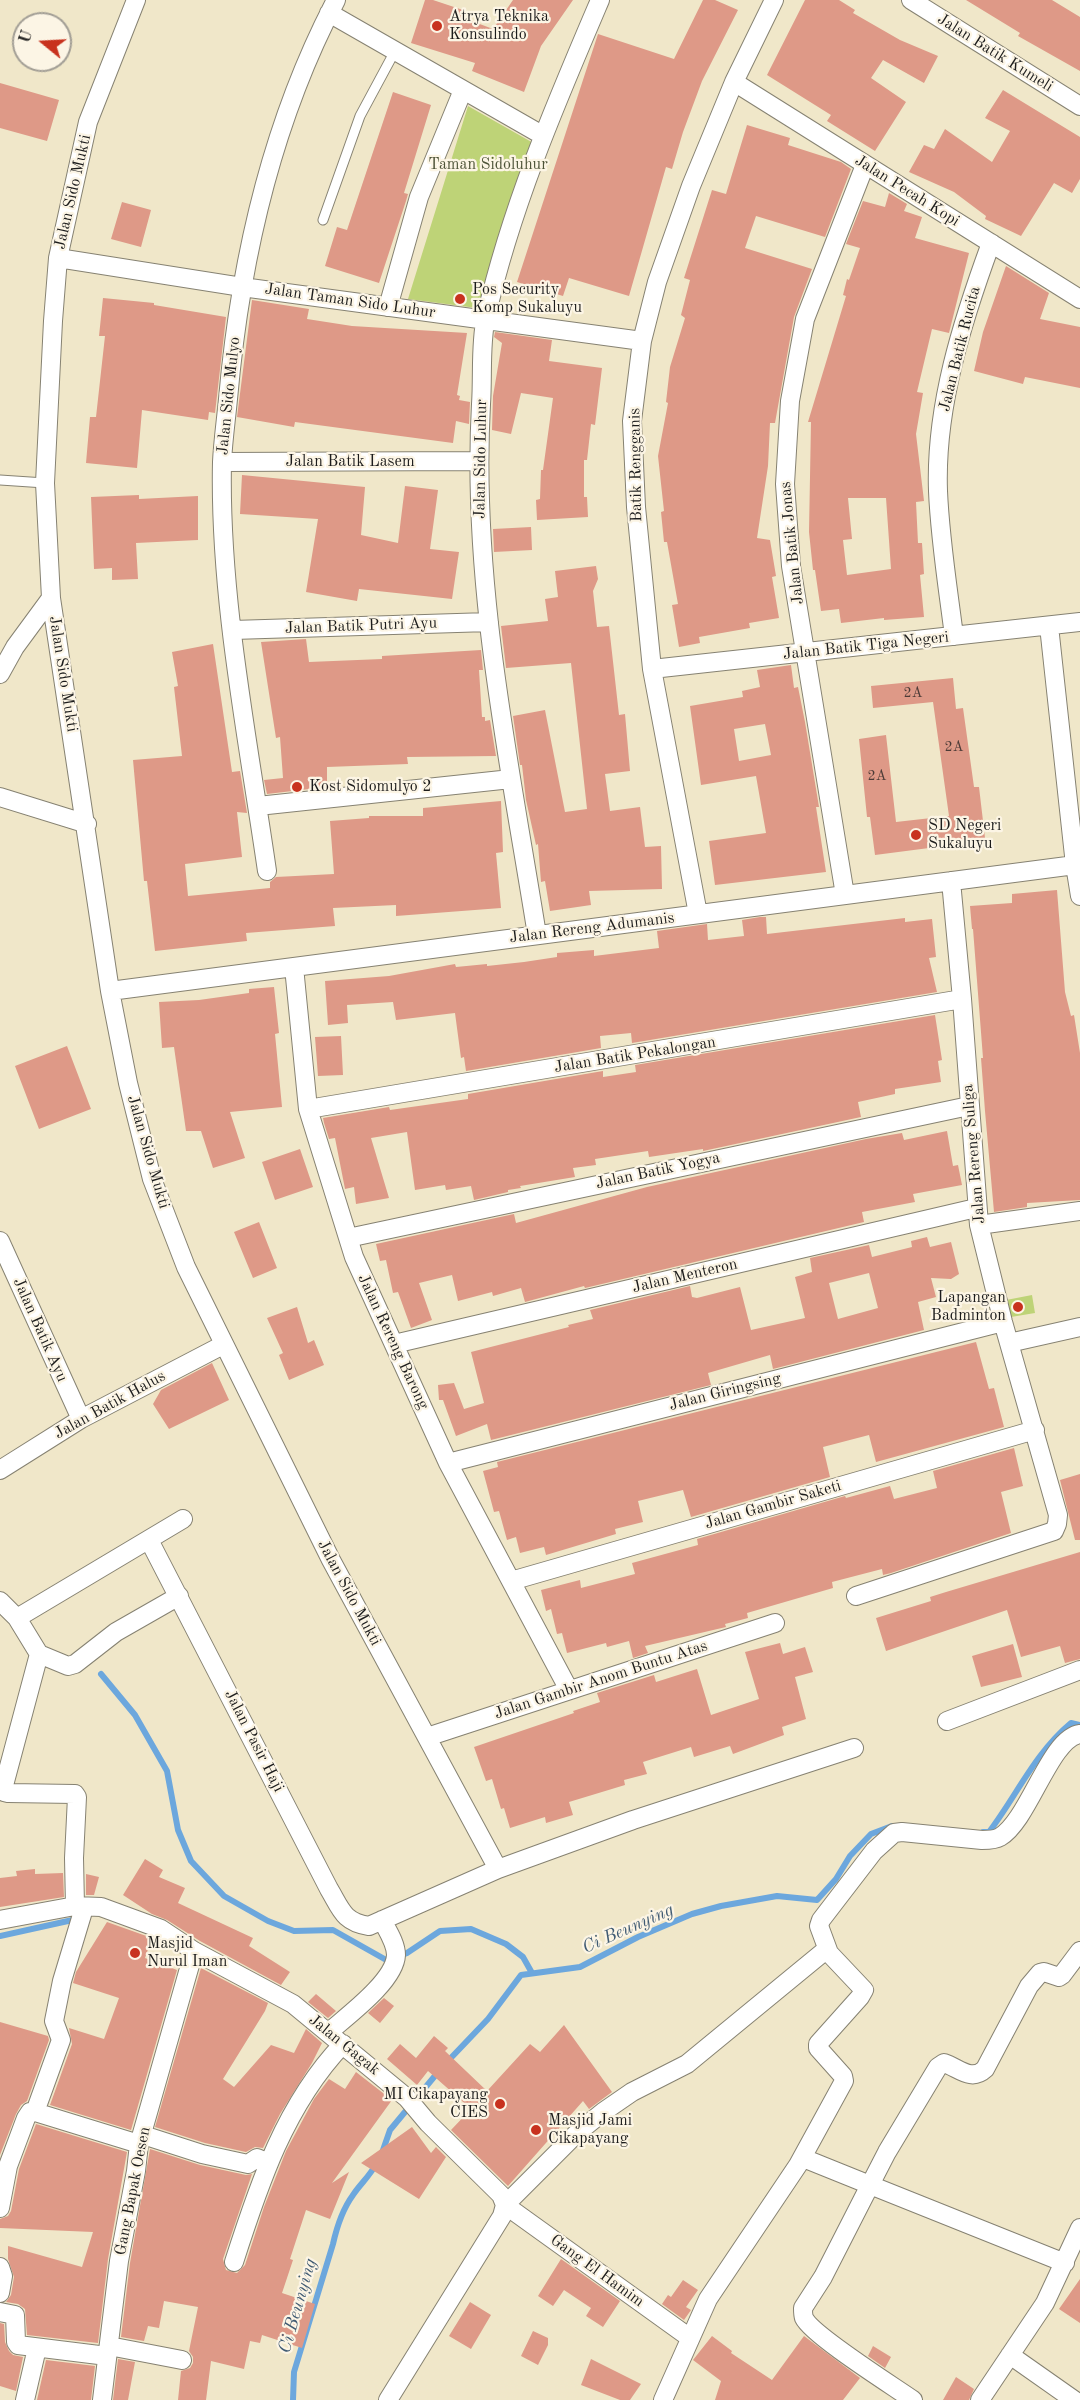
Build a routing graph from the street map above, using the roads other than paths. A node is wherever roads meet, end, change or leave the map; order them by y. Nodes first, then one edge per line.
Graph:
1 (136, 0) edge
2 (600, 0) edge
3 (774, 0) edge
4 (911, 0) edge
5 (333, 7) edge
6 (395, 51) junction
7 (734, 82) junction
8 (463, 90) junction
9 (1080, 106) edge
10 (542, 135) junction
11 (866, 165) junction
12 (323, 220) dead end
13 (991, 243) junction
14 (58, 258) junction
15 (242, 287) junction
16 (1080, 299) edge
17 (388, 307) junction
18 (486, 320) junction
19 (642, 340) junction
20 (478, 461) junction
21 (222, 462) junction
22 (0, 480) edge
23 (45, 483) junction
24 (51, 598) junction
25 (489, 622) junction
26 (1080, 622) edge
27 (1049, 626) junction
28 (233, 630) junction
29 (954, 636) junction
30 (806, 652) junction
31 (652, 669) junction
32 (0, 674) edge
33 (511, 779) junction
34 (1074, 792) edge
35 (0, 797) edge
36 (258, 806) junction
37 (87, 824) junction
38 (1075, 865) junction
39 (267, 871) dead end
40 (951, 881) junction
41 (845, 895) junction
42 (1080, 896) edge
43 (698, 914) junction
44 (537, 935) junction
45 (294, 967) junction
46 (110, 991) junction
47 (962, 999) junction
48 (969, 1106) junction
49 (308, 1109) junction
50 (1080, 1211) edge
51 (978, 1217) junction
52 (348, 1238) junction
53 (0, 1241) edge
54 (1002, 1322) junction
55 (1080, 1328) edge
56 (1009, 1343) junction
57 (393, 1344) junction
58 (223, 1345) junction
59 (81, 1419) junction
60 (1035, 1430) junction
61 (448, 1463) junction
62 (0, 1470) edge
63 (183, 1520) dead end
64 (149, 1540) junction
65 (511, 1581) junction
66 (179, 1596) junction
67 (856, 1596) dead end
68 (0, 1601) edge
69 (23, 1614) junction
70 (775, 1623) dead end
71 (39, 1654) junction
72 (1080, 1670) edge
73 (568, 1690) junction
74 (947, 1721) dead end
75 (1080, 1734) edge
76 (427, 1737) junction
77 (854, 1748) dead end
78 (498, 1869) junction
79 (80, 1907) junction
80 (0, 1920) edge
81 (382, 1920) junction
82 (826, 1948) junction
83 (194, 1951) junction
84 (1080, 1951) edge
85 (336, 2038) junction
86 (35, 2112) junction
87 (141, 2140) junction
88 (803, 2158) junction
89 (269, 2163) junction
90 (870, 2185) junction
91 (505, 2205) junction
92 (0, 2208) edge
93 (1080, 2228) edge
94 (234, 2262) dead end
95 (1065, 2263) junction
96 (0, 2267) edge
97 (0, 2293) edge
98 (0, 2312) edge
99 (690, 2337) junction
100 (37, 2348) junction
101 (108, 2351) junction
102 (1010, 2355) junction
103 (182, 2360) dead end
104 (25, 2400) edge
105 (102, 2400) edge
106 (388, 2400) edge
107 (663, 2400) edge
108 (913, 2400) edge
109 (980, 2400) edge
110 (1074, 2400) edge

1 - 14 street, Jalan Sido Mukti
2 - 10 street, Jalan Sido Luhur
3 - 7 street, Batik Rengganis
4 - 9 street, Jalan Batik Kumeli
5 - 6 street
5 - 15 street, Jalan Sido Mulyo
6 - 8 street
6 - 12 lane
7 - 11 street, Jalan Pecah Kopi
7 - 19 street, Batik Rengganis
8 - 10 street
8 - 17 street
10 - 18 street, Jalan Sido Luhur
11 - 13 street, Jalan Pecah Kopi
11 - 30 street, Jalan Batik Jonas
13 - 16 street, Jalan Pecah Kopi
13 - 29 street, Jalan Batik Rucita
14 - 15 street, Jalan Taman Sido Luhur
14 - 23 street, Jalan Sido Mukti
15 - 17 street, Jalan Taman Sido Luhur
15 - 21 street, Jalan Sido Mulyo
17 - 18 street, Jalan Taman Sido Luhur
18 - 19 street, Jalan Taman Sido Luhur
18 - 20 street, Jalan Sido Luhur
19 - 31 street, Batik Rengganis
20 - 21 street, Jalan Batik Lasem
20 - 25 street, Jalan Sido Luhur
21 - 28 street, Jalan Sido Mulyo
22 - 23 lane
23 - 24 street, Jalan Sido Mukti
24 - 32 street
24 - 37 street, Jalan Sido Mukti
25 - 28 street, Jalan Batik Putri Ayu
25 - 33 street, Jalan Sido Luhur
26 - 27 street, Jalan Batik Tiga Negeri
27 - 29 street, Jalan Batik Tiga Negeri
27 - 34 street
28 - 36 street, Jalan Sido Mulyo
29 - 30 street, Jalan Batik Tiga Negeri
30 - 31 street, Jalan Batik Tiga Negeri
30 - 41 street, Jalan Batik Jonas
31 - 43 street, Batik Rengganis
33 - 36 street
33 - 44 street, Jalan Sido Luhur
34 - 38 street
35 - 37 street
36 - 39 street, Jalan Sido Mulyo
37 - 46 street, Jalan Sido Mukti
38 - 40 street, Jalan Rereng Adumanis
38 - 42 street
40 - 41 street, Jalan Rereng Adumanis
40 - 47 street, Jalan Rereng Suliga
41 - 43 street, Jalan Rereng Adumanis
43 - 44 street, Jalan Rereng Adumanis
44 - 45 street, Jalan Rereng Adumanis
45 - 46 street, Jalan Rereng Adumanis
45 - 49 street, Jalan Rereng Barong
46 - 58 street, Jalan Sido Mukti
47 - 48 street, Jalan Rereng Suliga
47 - 49 street, Jalan Batik Pekalongan
48 - 51 street, Jalan Rereng Suliga
48 - 52 street, Jalan Batik Yogya
49 - 52 street, Jalan Rereng Barong
50 - 51 street, Jalan Menteron
51 - 54 street, Jalan Rereng Suliga
51 - 57 street, Jalan Menteron
52 - 57 street, Jalan Rereng Barong
53 - 59 street, Jalan Batik Ayu
54 - 56 street, Jalan Rereng Suliga
54 - 61 street, Jalan Giringsing
55 - 56 street
56 - 60 street, Jalan Rereng Suliga
57 - 61 street, Jalan Rereng Barong
58 - 59 street, Jalan Batik Halus
58 - 76 street, Jalan Sido Mukti
59 - 62 street, Jalan Batik Halus
60 - 65 street, Jalan Gambir Saketi
60 - 67 street, Jalan Rereng Suliga
61 - 65 street, Jalan Rereng Barong
63 - 64 street
64 - 66 street, Jalan Pasir Haji
64 - 69 street
65 - 73 street, Jalan Rereng Barong
66 - 71 street
66 - 81 street, Jalan Pasir Haji
68 - 69 street
69 - 71 street
70 - 73 street, Jalan Gambir Anom Buntu Atas
71 - 79 street
72 - 74 street
73 - 76 street, Jalan Gambir Anom Buntu Atas
75 - 82 street
76 - 78 street, Jalan Sido Mukti
77 - 78 street
78 - 81 street, Jalan Pasir Haji
79 - 80 street, Jalan Gagak
79 - 83 street, Jalan Gagak
79 - 86 street
81 - 85 street
82 - 88 street
82 - 91 street
83 - 85 street, Jalan Gagak
83 - 87 street, Gang Bapak Oesen
84 - 90 street
85 - 89 street
85 - 91 street, Jalan Gagak
86 - 87 street
86 - 92 street
87 - 89 street
87 - 101 street, Gang Bapak Oesen
88 - 90 street
88 - 99 street
89 - 94 street
90 - 95 street
90 - 108 street
91 - 99 street, Gang El Hamim
91 - 106 street
93 - 95 street
95 - 102 street
96 - 97 street
98 - 100 street
99 - 107 street
100 - 101 street
100 - 104 street
101 - 103 street
101 - 105 street, Gang Bapak Oesen
102 - 109 street
102 - 110 street

